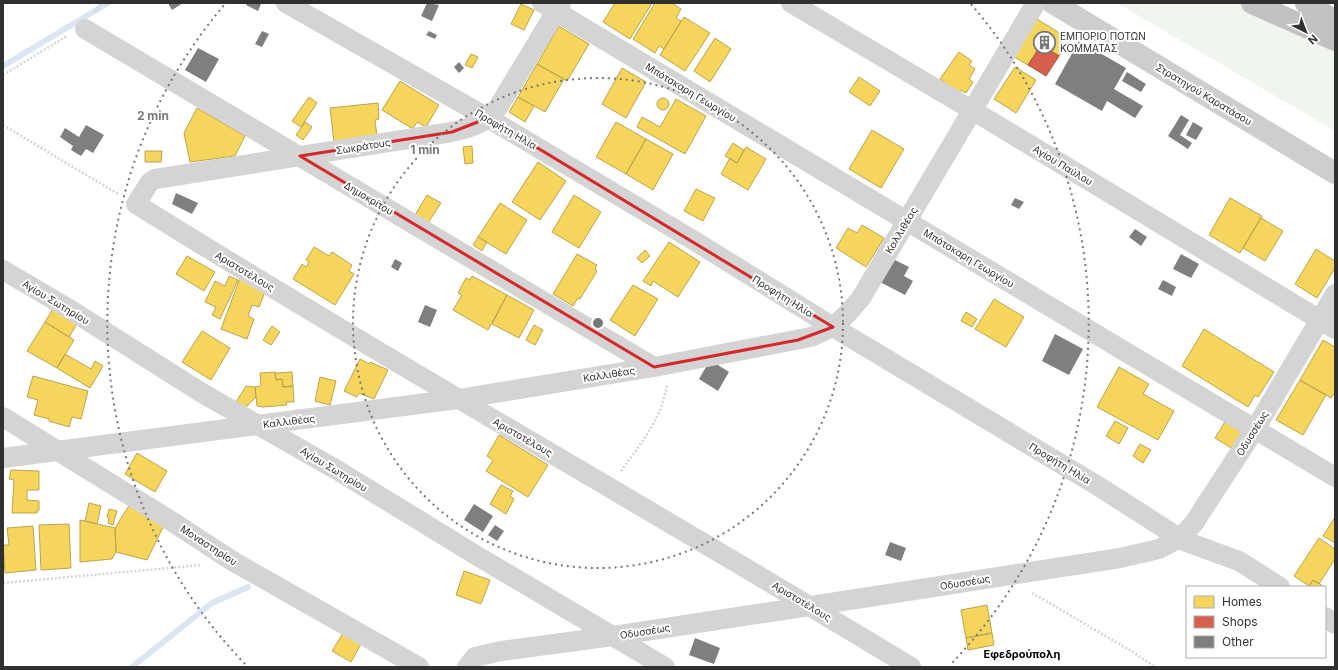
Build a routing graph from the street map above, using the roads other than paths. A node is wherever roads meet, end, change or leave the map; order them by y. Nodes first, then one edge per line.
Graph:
1 (286, 3) edge
2 (791, 3) edge
3 (1036, 3) edge
4 (1053, 3) edge
5 (1252, 3) edge
6 (1306, 3) edge
7 (553, 6) edge
8 (1335, 22) edge
9 (86, 29) road end
10 (1335, 40) edge
11 (972, 110) junction
12 (488, 118) junction
13 (300, 156) junction
14 (1335, 172) edge
15 (136, 204) joint
16 (906, 221) junction
17 (3, 270) edge
18 (1335, 294) edge
19 (1327, 324) edge
20 (833, 327) junction
21 (654, 367) junction
22 (458, 399) junction
23 (3, 417) edge
24 (258, 425) junction
25 (1255, 429) junction
26 (57, 450) junction
27 (3, 458) edge
28 (1335, 477) edge
29 (1180, 538) junction
30 (1278, 586) edge
31 (809, 605) junction
32 (1326, 619) edge
33 (1335, 624) edge
34 (613, 636) junction
35 (419, 667) edge
36 (466, 667) edge
37 (665, 667) edge
38 (911, 667) edge

1 - 12 street, Προφήτη Ηλία
2 - 11 street, Αγίου Παύλου
3 - 11 street, Καλλιθέας
4 - 14 street, Στρατηγού Καρατάσου
5 - 10 highway
6 - 8 highway
7 - 12 street, Σωκράτους
7 - 16 street, Μπότσκαρη Γεωργίου
9 - 13 street, Δημοκρίτου
11 - 16 street, Καλλιθέας
11 - 19 street, Αγίου Παύλου
12 - 13 street, Σωκράτους
12 - 20 street, Προφήτη Ηλία
13 - 15 street, Σωκράτους
13 - 21 street, Δημοκρίτου
15 - 22 street, Αριστοτέλους
16 - 20 street, Καλλιθέας
16 - 25 street, Μπότσκαρη Γεωργίου
17 - 24 street, Αγίου Σωτηρίου
18 - 19 street, Οδυσσέως
19 - 25 street, Οδυσσέως
20 - 21 street, Καλλιθέας
20 - 29 street, Προφήτη Ηλία
21 - 22 street, Καλλιθέας
22 - 24 street, Καλλιθέας
22 - 31 street, Αριστοτέλους
23 - 26 street, Μοναστηρίου
24 - 26 street, Καλλιθέας
24 - 34 street, Αγίου Σωτηρίου
25 - 28 street, Μπότσκαρη Γεωργίου
25 - 29 street, Οδυσσέως
26 - 27 street, Καλλιθέας
26 - 35 street, Μοναστηρίου
29 - 30 street, Προφήτη Ηλία
29 - 31 street, Οδυσσέως
31 - 34 street, Οδυσσέως
31 - 38 street, Αριστοτέλους
32 - 33 street
34 - 36 street, Οδυσσέως
34 - 37 street, Αγίου Σωτηρίου

